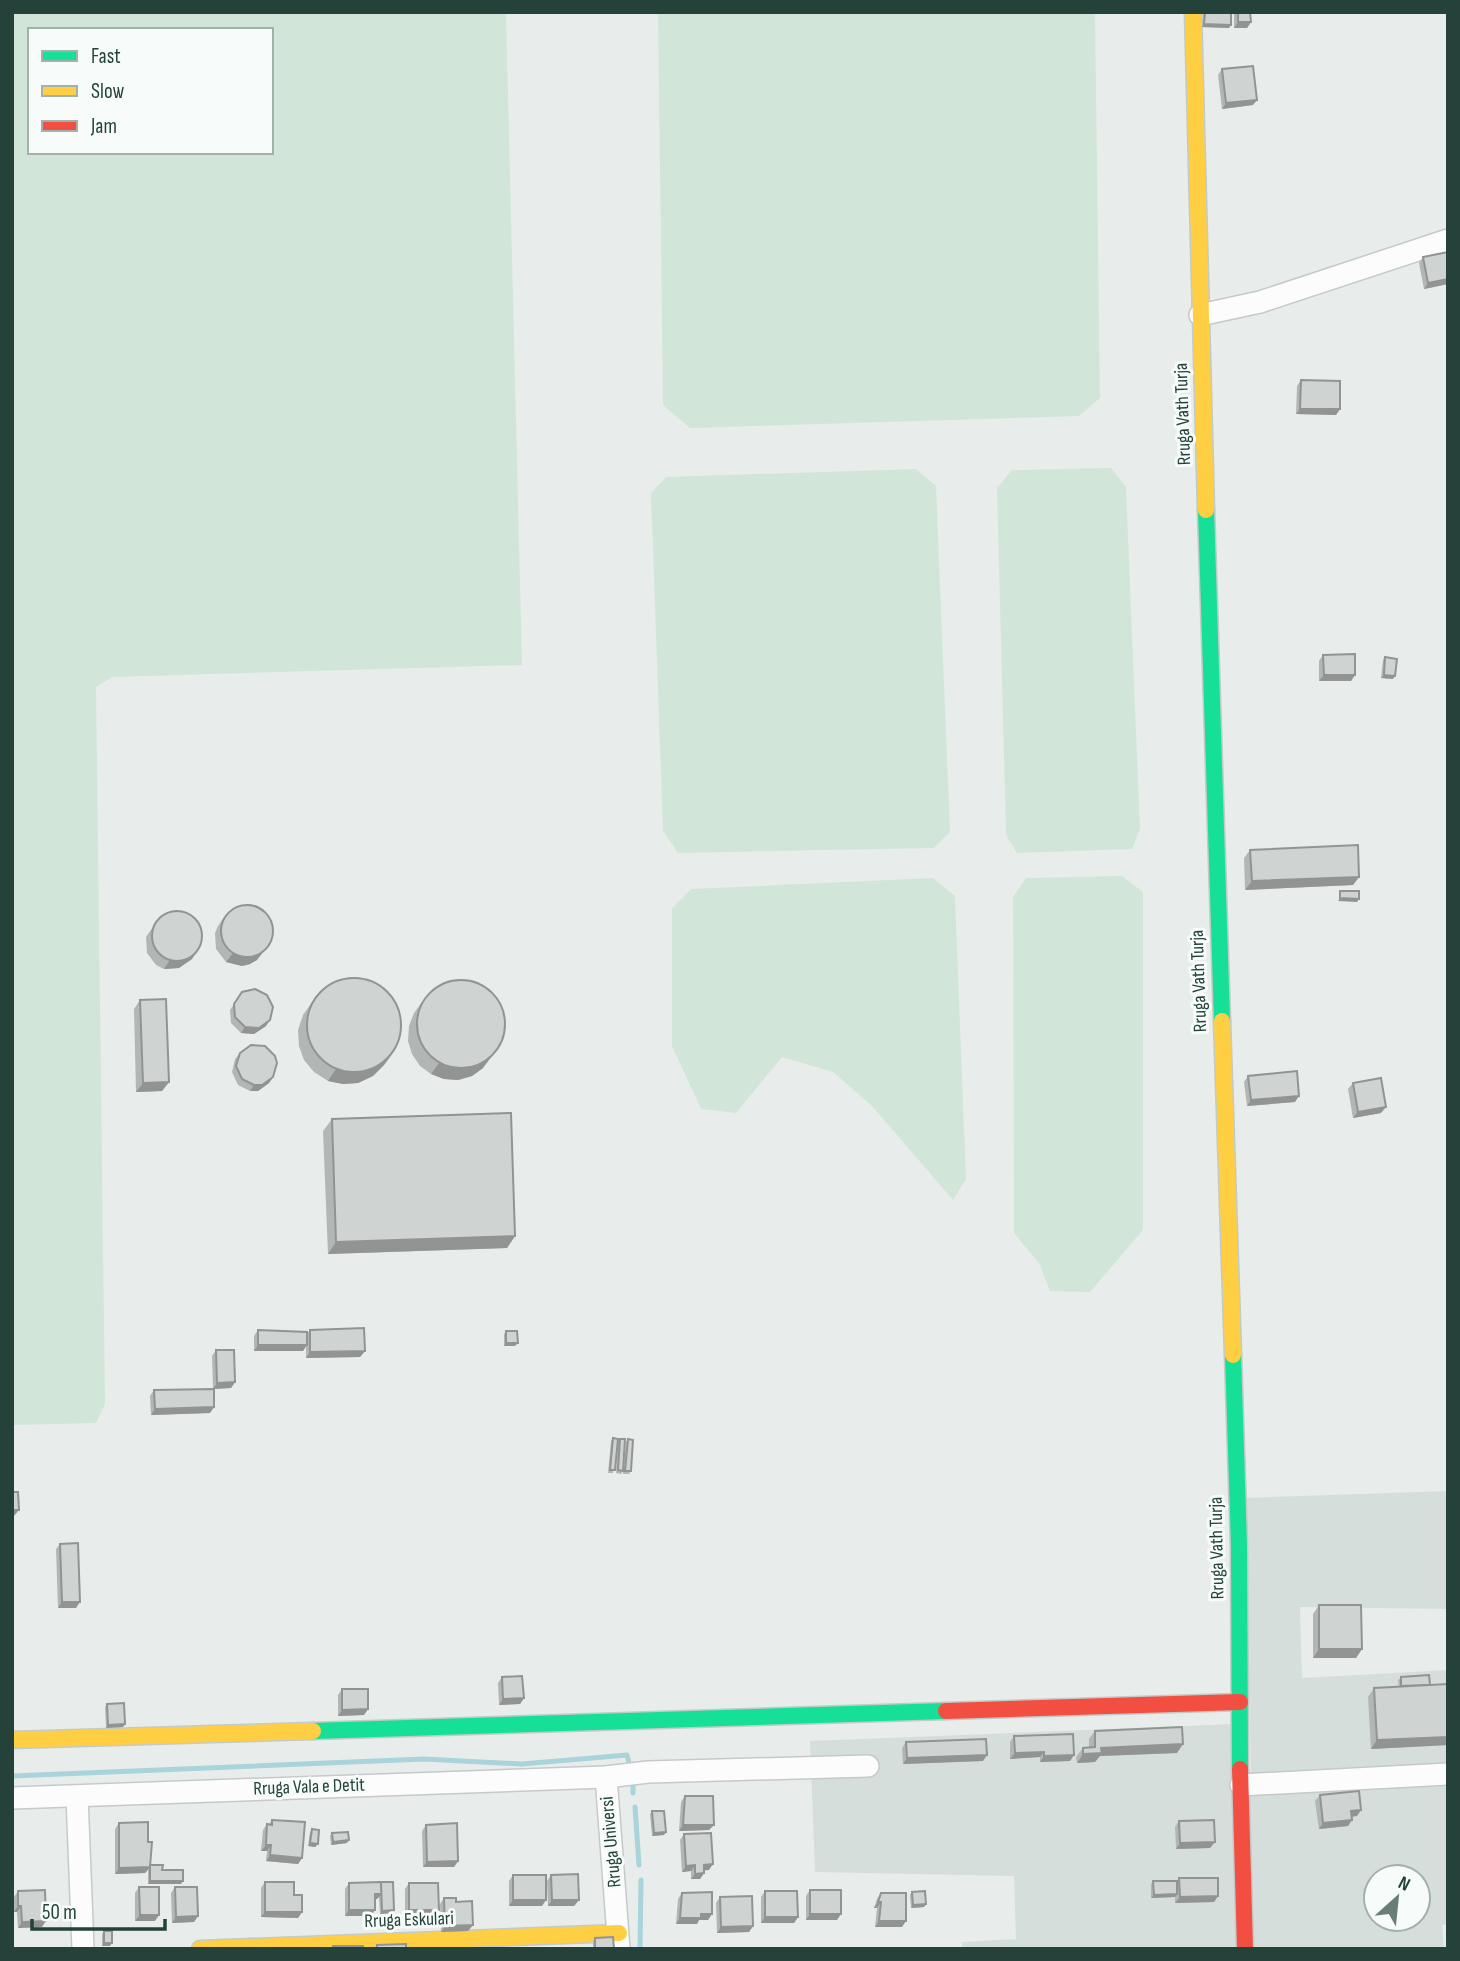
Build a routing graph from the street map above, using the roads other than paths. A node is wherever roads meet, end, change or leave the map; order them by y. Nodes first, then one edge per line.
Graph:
1 (1193, 12) edge
2 (1448, 240) edge
3 (1200, 314) junction
4 (1240, 1702) junction
5 (12, 1740) edge
6 (868, 1766) dead end
7 (1448, 1774) edge
8 (606, 1777) junction
9 (1241, 1784) junction
10 (77, 1796) junction
11 (12, 1798) edge
12 (619, 1941) edge
13 (83, 1949) edge
14 (200, 1949) edge
15 (1245, 1949) edge

1 - 3 street, Rruga Vath Turja
2 - 3 street
3 - 4 street, Rruga Vath Turja
4 - 5 street
4 - 9 street, Rruga Vath Turja
6 - 8 street, Rruga Universi
7 - 9 street
8 - 10 street, Rruga Vala e Detit
8 - 12 street, Rruga Universi
9 - 15 street, Rruga Vath Turja
10 - 11 street, Rruga Vala e Detit
10 - 13 street
12 - 14 street, Rruga Eskulari

